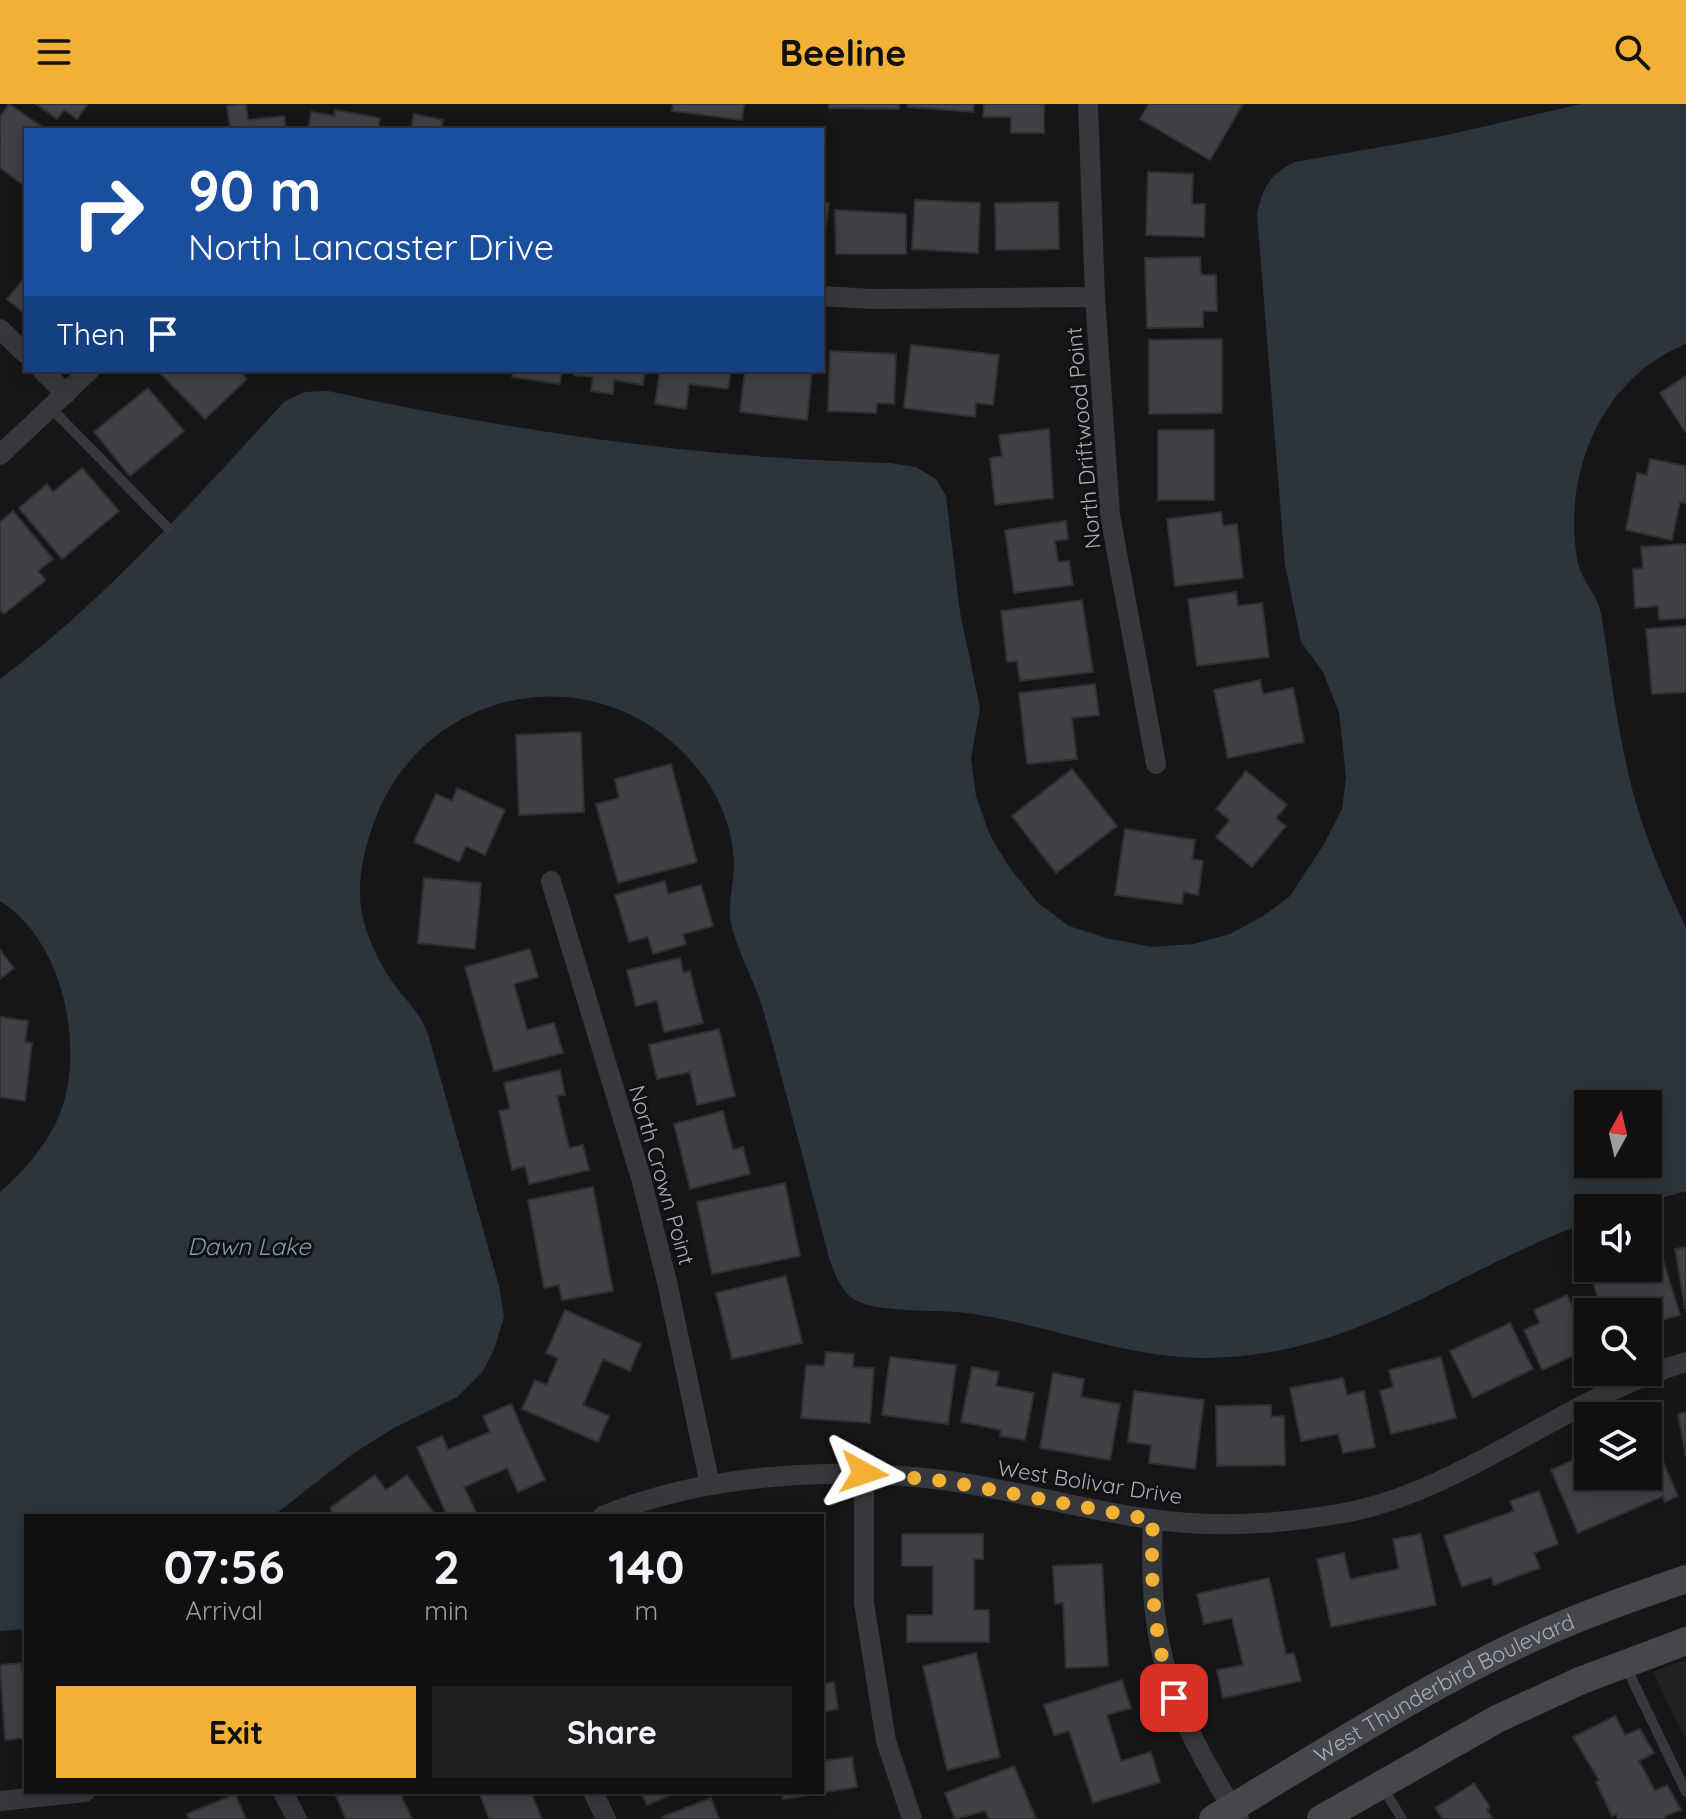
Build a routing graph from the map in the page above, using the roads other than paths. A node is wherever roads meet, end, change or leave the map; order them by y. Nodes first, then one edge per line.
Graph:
1 (1088, 104) edge
2 (824, 296) edge
3 (1095, 297) junction
4 (0, 329) edge
5 (24, 352) edge
6 (43, 372) edge
7 (88, 372) edge
8 (59, 401) junction
9 (0, 455) edge
10 (168, 528) dead end
11 (1156, 764) dead end
12 (551, 881) dead end
13 (1686, 1362) edge
14 (864, 1473) junction
15 (710, 1485) junction
16 (610, 1514) edge
17 (1153, 1520) junction
18 (1686, 1579) edge
19 (1686, 1641) edge
20 (1624, 1664) junction
21 (1381, 1784) junction
22 (1686, 1792) edge
23 (74, 1794) edge
24 (284, 1794) edge
25 (594, 1794) edge
26 (3, 1807) edge
27 (1228, 1815) edge
28 (297, 1819) edge
29 (606, 1819) edge
30 (912, 1819) edge
31 (1321, 1819) edge
32 (1402, 1819) edge

1 - 3 street, North Driftwood Point
2 - 3 street
3 - 11 street, North Driftwood Point
4 - 5 street
6 - 8 street
7 - 8 street
8 - 9 street
8 - 10 lane
12 - 15 street, North Crown Point
13 - 17 street, West Bolivar Drive
14 - 15 street, West Bolivar Drive
14 - 17 street, West Bolivar Drive
14 - 30 street
15 - 16 street, West Bolivar Drive
17 - 27 street
18 - 27 street, West Thunderbird Boulevard
19 - 20 street
20 - 21 street
20 - 22 lane
21 - 31 street
21 - 32 lane
23 - 26 street
24 - 28 street
25 - 29 street

